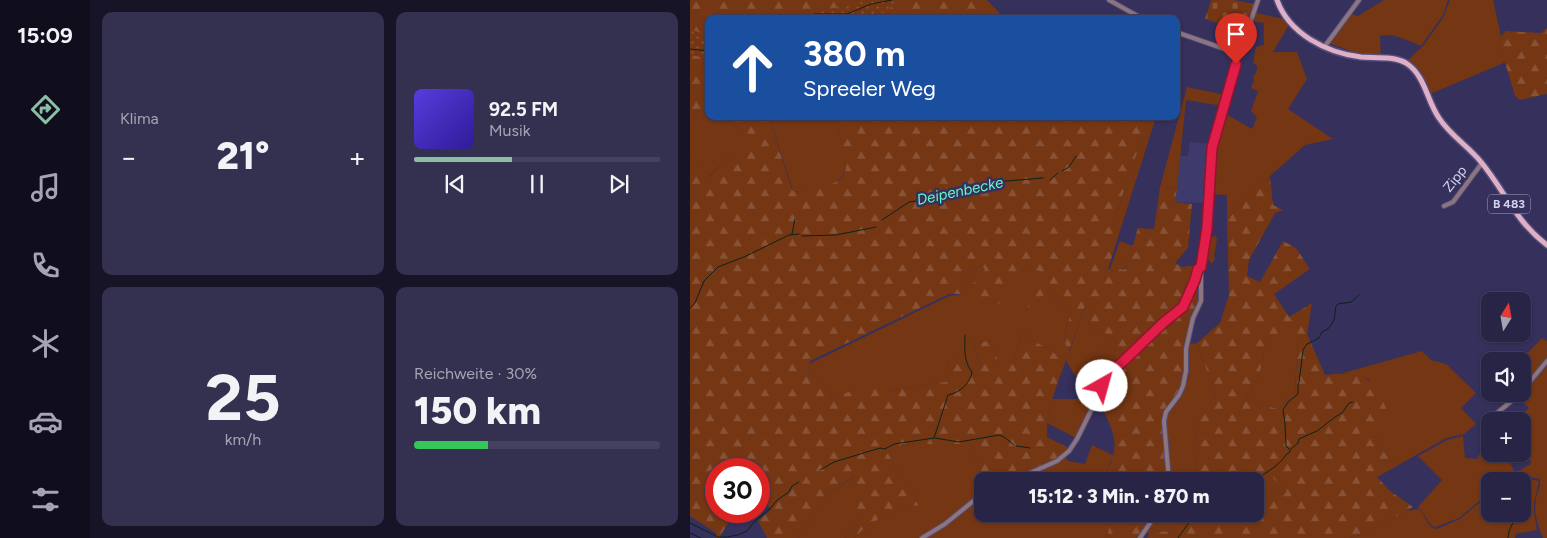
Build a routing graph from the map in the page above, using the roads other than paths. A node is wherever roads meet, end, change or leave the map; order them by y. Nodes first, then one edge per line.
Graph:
1 (1109, 0) edge
2 (1258, 0) edge
3 (1278, 0) edge
4 (1359, 0) edge
5 (1136, 15) edge
6 (1180, 33) edge
7 (1325, 46) junction
8 (1239, 54) junction
9 (1482, 163) junction
10 (1444, 206) dead end
11 (1547, 245) edge
12 (1201, 267) junction
13 (1547, 361) edge
14 (1531, 380) edge
15 (1510, 402) edge
16 (1498, 412) edge
17 (1032, 472) edge
18 (1167, 472) edge
19 (974, 500) edge
20 (1151, 522) edge
21 (922, 538) edge
22 (1140, 538) edge

1 - 5 street
2 - 8 street
3 - 7 main road, B 483
4 - 7 street
6 - 8 street
7 - 9 main road, B 483
8 - 12 street
9 - 10 street, Zipp
9 - 11 main road, B 483
12 - 17 street
12 - 18 street
13 - 14 street
15 - 16 street
19 - 21 street
20 - 22 street

